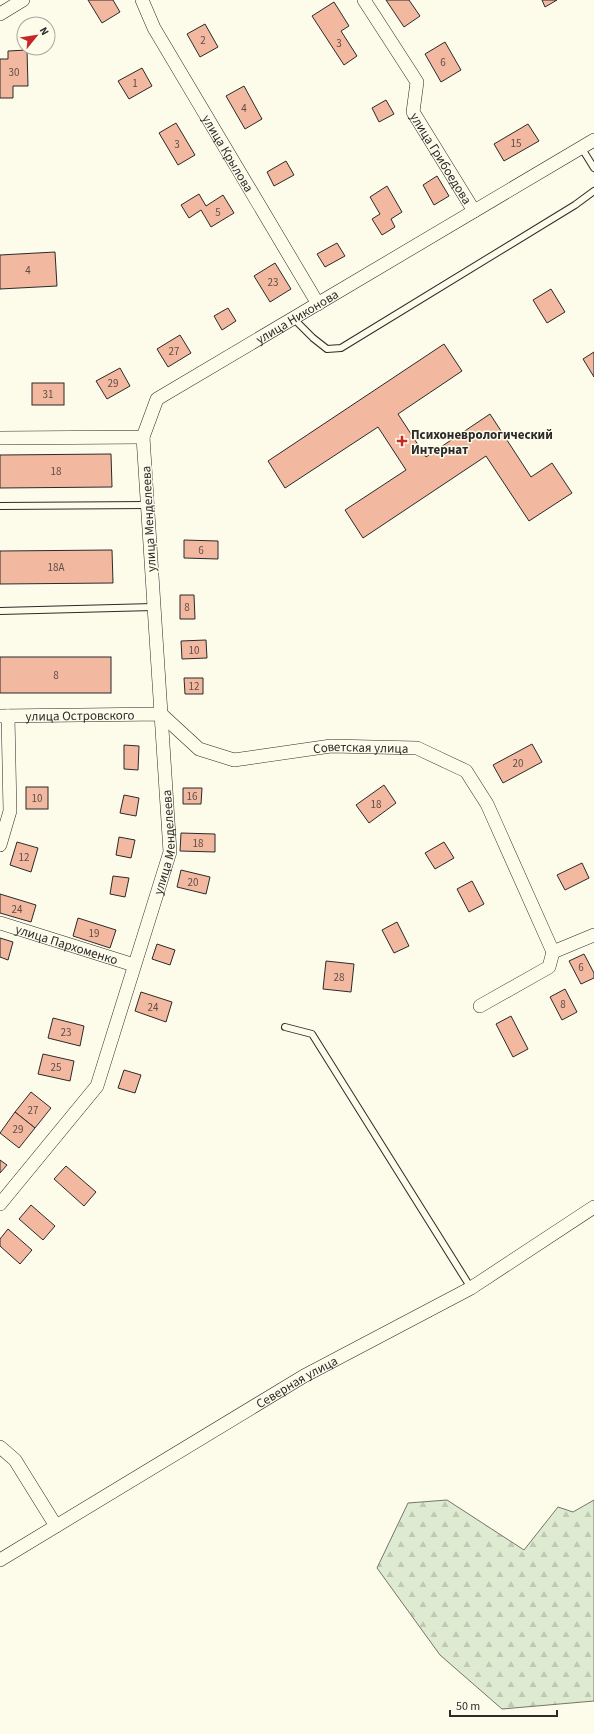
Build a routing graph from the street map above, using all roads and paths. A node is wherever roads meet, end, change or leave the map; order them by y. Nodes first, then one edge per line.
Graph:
1 (23, 0) edge
2 (142, 0) edge
3 (364, 0) edge
4 (0, 14) edge
5 (594, 140) edge
6 (582, 146) junction
7 (594, 168) edge
8 (594, 191) edge
9 (474, 211) junction
10 (318, 304) junction
11 (293, 318) junction
12 (143, 437) junction
13 (0, 438) edge
14 (147, 505) junction
15 (0, 506) edge
16 (153, 607) junction
17 (0, 611) edge
18 (161, 714) junction
19 (4, 716) edge
20 (0, 845) edge
21 (0, 923) edge
22 (594, 935) edge
23 (553, 952) junction
24 (134, 965) junction
25 (480, 1006) dead end
26 (285, 1027) dead end
27 (0, 1204) edge
28 (594, 1207) edge
29 (471, 1288) junction
30 (0, 1447) edge
31 (56, 1526) junction
32 (0, 1560) edge

1 - 4 street
2 - 10 street, улица Крылова
3 - 9 street, улица Грибоедова
5 - 6 street, улица Никонова
6 - 7 lane
6 - 9 street, улица Никонова
8 - 11 lane
9 - 10 street, улица Никонова
10 - 11 street, улица Никонова
11 - 12 street, улица Никонова
12 - 13 street
12 - 14 street, улица Менделеева
14 - 15 lane
14 - 16 street, улица Менделеева
16 - 17 lane
16 - 18 street, улица Менделеева
18 - 19 street, улица Островского
18 - 23 street, Советская улица
18 - 24 street, улица Менделеева
19 - 20 street
21 - 24 street, улица Пархоменко
22 - 23 street
23 - 25 street
24 - 27 street, улица Менделеева
26 - 29 lane
28 - 29 street, Северная улица
29 - 31 street, Северная улица
30 - 31 street
31 - 32 street, Северная улица

